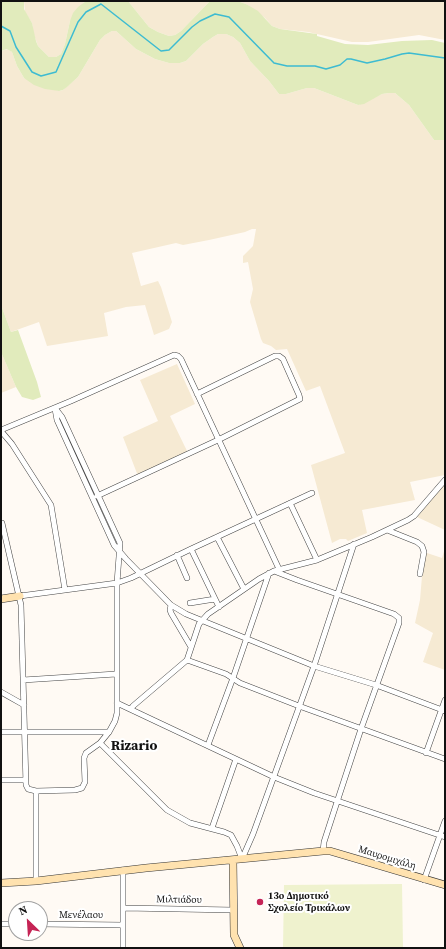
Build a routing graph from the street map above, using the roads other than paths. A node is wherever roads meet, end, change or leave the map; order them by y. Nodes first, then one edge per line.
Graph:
1 (197, 394) junction
2 (55, 408) junction
3 (1, 430) edge
4 (218, 440) junction
5 (445, 480) edge
6 (312, 493) dead end
7 (98, 495) junction
8 (92, 498) junction
9 (290, 503) junction
10 (256, 519) junction
11 (2, 523) dead end
12 (387, 530) junction
13 (217, 537) junction
14 (354, 544) junction
15 (191, 549) junction
16 (120, 552) junction
17 (177, 555) junction
18 (317, 560) junction
19 (274, 571) junction
20 (140, 573) junction
21 (420, 574) dead end
22 (187, 578) dead end
23 (117, 583) junction
24 (244, 589) junction
25 (65, 590) junction
26 (338, 594) junction
27 (20, 596) junction
28 (1, 599) edge
29 (214, 599) junction
30 (190, 603) dead end
31 (171, 604) junction
32 (219, 607) junction
33 (202, 620) junction
34 (247, 638) junction
35 (191, 647) junction
36 (187, 660) junction
37 (314, 666) junction
38 (116, 674) junction
39 (233, 678) junction
40 (24, 680) junction
41 (376, 685) junction
42 (1, 692) edge
43 (445, 700) edge
44 (117, 703) junction
45 (24, 705) junction
46 (299, 706) junction
47 (131, 709) junction
48 (443, 710) edge
49 (361, 729) junction
50 (1, 732) edge
51 (24, 732) junction
52 (109, 732) junction
53 (100, 743) junction
54 (208, 745) junction
55 (426, 753) junction
56 (236, 759) junction
57 (445, 759) edge
58 (274, 777) junction
59 (1, 780) edge
60 (25, 780) junction
61 (36, 791) junction
62 (337, 802) junction
63 (445, 821) edge
64 (212, 828) junction
65 (442, 837) edge
66 (323, 851) junction
67 (242, 859) junction
68 (232, 860) junction
69 (123, 870) junction
70 (424, 880) junction
71 (36, 881) junction
72 (1, 883) edge
73 (445, 885) edge
74 (124, 908) junction
75 (233, 910) junction
76 (48, 924) edge
77 (123, 925) junction
78 (123, 948) edge
79 (240, 948) edge

1 - 2 street
1 - 4 street
1 - 4 street
2 - 3 street
2 - 7 street
2 - 8 street
3 - 25 street
4 - 7 street
4 - 10 street
5 - 12 street
6 - 9 street
7 - 8 street
7 - 16 street
8 - 16 street
9 - 10 street
9 - 18 street
10 - 13 street
10 - 19 street
11 - 27 street
12 - 14 street
12 - 21 street
13 - 15 street
13 - 24 street
14 - 18 street
14 - 26 street
15 - 17 street
15 - 29 street
16 - 20 street
16 - 23 street
17 - 20 street
17 - 22 street
18 - 19 street
19 - 24 street
19 - 26 street
19 - 34 street
20 - 23 street
20 - 31 street
23 - 25 street
23 - 38 street
24 - 32 street
25 - 27 street
26 - 37 street
26 - 41 street
27 - 28 street
27 - 40 street
29 - 30 street
29 - 32 street
31 - 33 street
31 - 35 street
32 - 33 street
33 - 34 street
33 - 35 street
34 - 37 street
34 - 39 street
35 - 36 street
36 - 39 street
36 - 47 street
37 - 41 street
37 - 46 street
38 - 40 street
38 - 44 street
39 - 46 street
39 - 54 street
40 - 45 street
41 - 48 street
41 - 49 street
42 - 45 street
43 - 48 street
44 - 47 street
44 - 52 street
45 - 51 street
46 - 49 street
46 - 58 street
47 - 54 street
48 - 55 street
49 - 55 street
49 - 62 street
50 - 51 street
51 - 52 street
51 - 60 street
52 - 53 street
53 - 61 street
53 - 64 street
54 - 56 street
55 - 57 street
56 - 58 street
56 - 64 street
58 - 62 street
58 - 67 street
59 - 60 street
60 - 61 street
61 - 71 street
62 - 65 street
62 - 66 street
63 - 65 street
64 - 67 street
65 - 70 street
66 - 67 street, Μαυρομιχάλη
66 - 70 street, Μαυρομιχάλη
67 - 68 street, Μαυρομιχάλη
68 - 69 street, Μαυρομιχάλη
68 - 75 street
69 - 71 street, Μαυρομιχάλη
69 - 74 street
70 - 73 street, Μαυρομιχάλη
71 - 72 street, Μαυρομιχάλη
74 - 75 street, Μιλτιάδου
74 - 77 street
75 - 79 street
76 - 77 street, Μενέλαου
77 - 78 street

